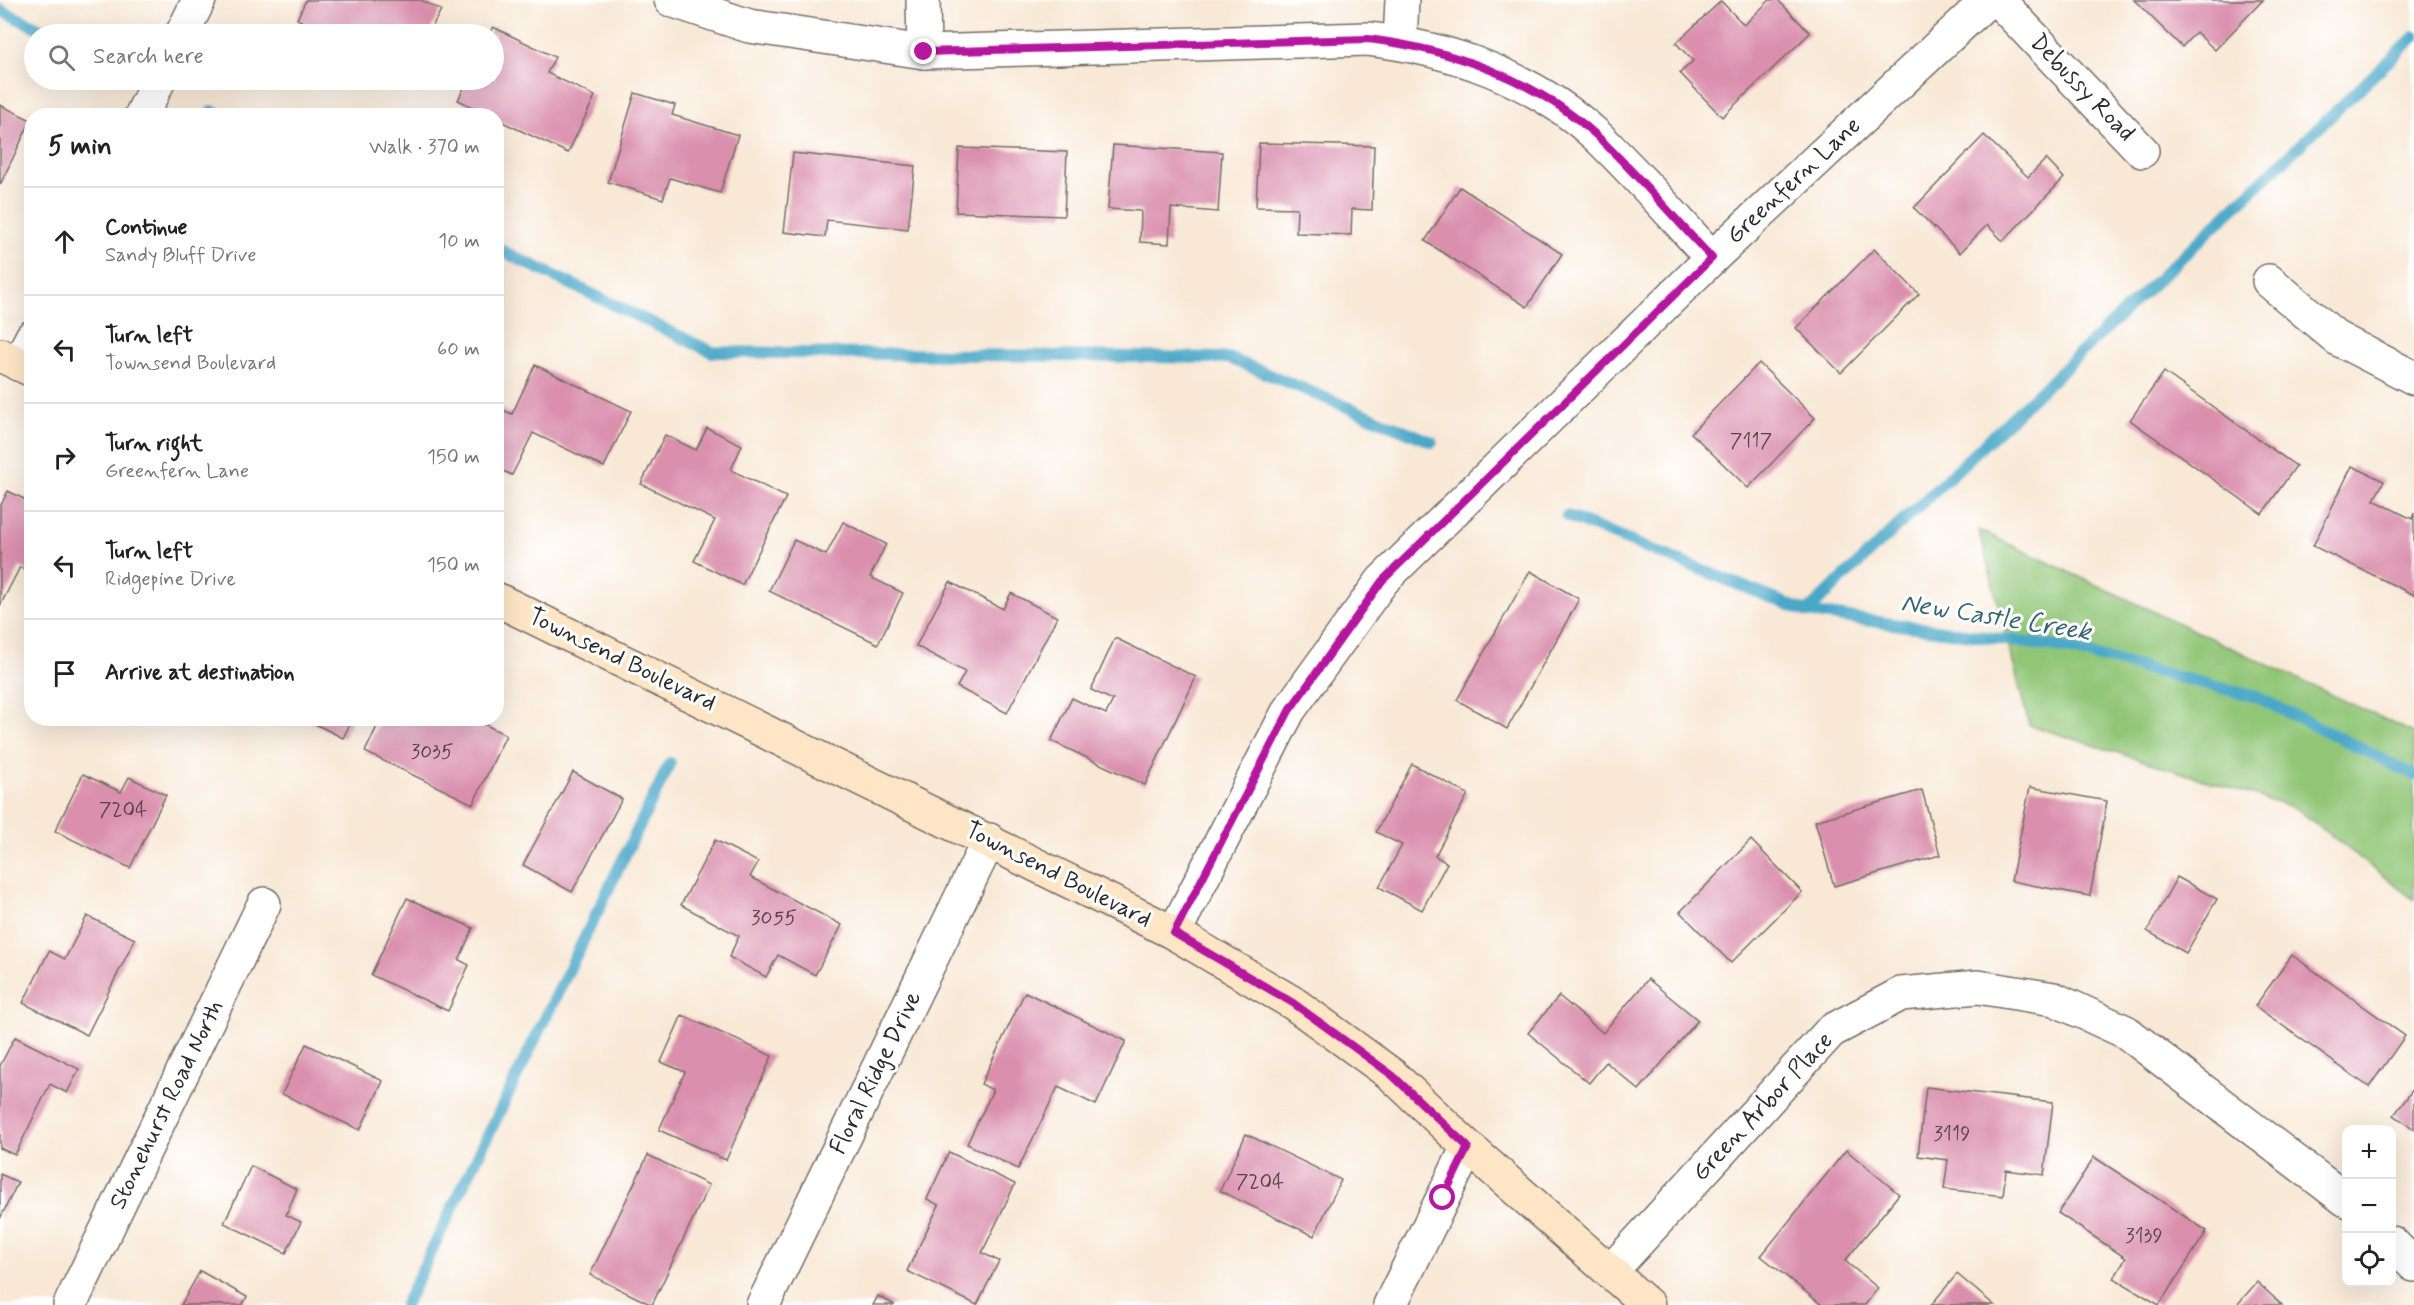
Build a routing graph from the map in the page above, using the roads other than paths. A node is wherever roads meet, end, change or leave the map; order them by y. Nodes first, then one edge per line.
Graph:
1 (199, 0) edge
2 (671, 0) edge
3 (923, 0) edge
4 (1402, 0) edge
5 (1988, 0) edge
6 (1998, 0) edge
7 (187, 24) edge
8 (1400, 43) junction
9 (924, 52) junction
10 (154, 90) edge
11 (145, 108) edge
12 (2142, 151) dead end
13 (1712, 258) junction
14 (2269, 281) dead end
15 (2414, 378) edge
16 (504, 603) edge
17 (989, 840) junction
18 (264, 904) dead end
19 (1174, 933) junction
20 (1468, 1147) junction
21 (2342, 1197) edge
22 (2396, 1248) edge
23 (2414, 1265) edge
24 (1611, 1271) junction
25 (70, 1305) edge
26 (763, 1305) edge
27 (1390, 1305) edge
28 (1648, 1305) edge

1 - 7 street
2 - 9 street
3 - 9 street
4 - 8 street
5 - 13 street, Greenfern Lane
6 - 12 street, Debussy Road
8 - 9 street
8 - 13 street
10 - 11 street
13 - 19 street, Greenfern Lane
14 - 15 street
16 - 17 street, Townsend Boulevard
17 - 19 street, Townsend Boulevard
17 - 26 street, Floral Ridge Drive
18 - 25 street, Stonehurst Road North
19 - 20 street, Townsend Boulevard
20 - 24 street, Townsend Boulevard
20 - 27 street
21 - 24 street, Green Arbor Place
22 - 23 street
24 - 28 street, Townsend Boulevard

